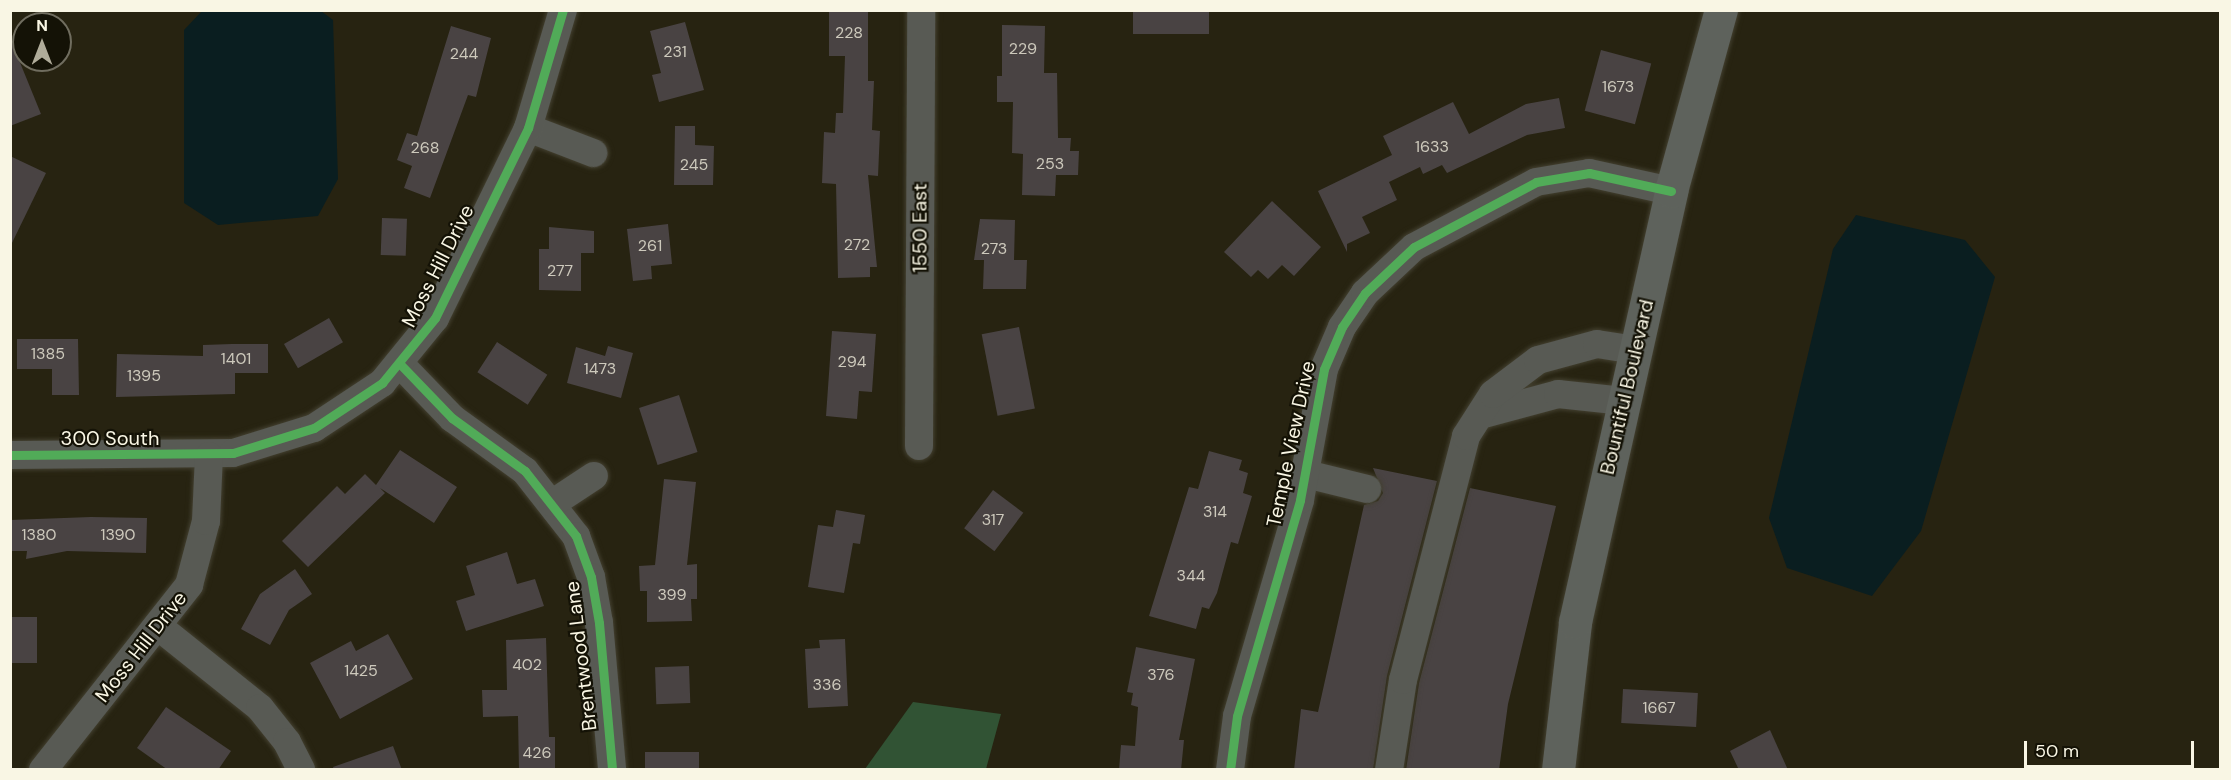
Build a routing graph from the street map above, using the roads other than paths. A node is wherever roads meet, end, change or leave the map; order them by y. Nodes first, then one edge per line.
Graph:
1 (563, 10) edge
2 (921, 10) edge
3 (1721, 10) edge
4 (528, 128) junction
5 (592, 153) dead end
6 (1671, 191) junction
7 (1635, 350) junction
8 (401, 365) junction
9 (1624, 401) junction
10 (1484, 414) junction
11 (919, 446) dead end
12 (10, 455) edge
13 (209, 456) junction
14 (1306, 474) junction
15 (594, 476) dead end
16 (1368, 489) dead end
17 (553, 503) junction
18 (159, 627) junction
19 (43, 770) edge
20 (301, 770) edge
21 (612, 770) edge
22 (1230, 770) edge
23 (1389, 770) edge
24 (1558, 770) edge

1 - 4 street, Moss Hill Drive
2 - 11 street, 1550 East
3 - 6 main road, Bountiful Boulevard
4 - 5 street
4 - 8 street, Moss Hill Drive
6 - 7 main road, Bountiful Boulevard
6 - 14 street, Temple View Drive
7 - 9 main road, Bountiful Boulevard
7 - 10 street
8 - 13 street, Moss Hill Drive
8 - 17 street, Brentwood Lane
9 - 10 street
9 - 24 main road, Bountiful Boulevard
10 - 23 street
12 - 13 street, 300 South
13 - 18 street, Moss Hill Drive
14 - 16 street
14 - 22 street, Temple View Drive
15 - 17 street
17 - 21 street, Brentwood Lane
18 - 19 street, Moss Hill Drive
18 - 20 street

